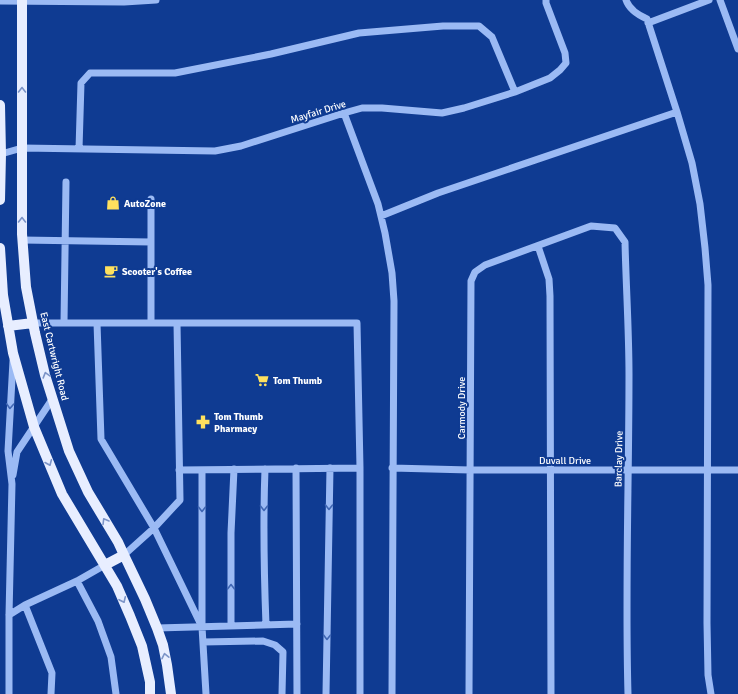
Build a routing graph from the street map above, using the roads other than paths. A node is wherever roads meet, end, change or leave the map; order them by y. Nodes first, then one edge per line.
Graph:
1 (156, 0) edge
2 (546, 0) edge
3 (626, 0) edge
4 (708, 0) edge
5 (720, 0) edge
6 (0, 1) edge
7 (22, 1) edge
8 (88, 1) edge
9 (648, 23) junction
10 (738, 49) edge
11 (515, 92) junction
12 (0, 105) edge
13 (677, 112) junction
14 (344, 113) junction
15 (22, 148) junction
16 (79, 149) junction
17 (1, 154) edge
18 (66, 182) dead end
19 (151, 199) dead end
20 (0, 200) edge
21 (381, 216) junction
22 (615, 228) joint
23 (22, 240) junction
24 (65, 241) junction
25 (151, 242) junction
26 (538, 246) junction
27 (0, 248) edge
28 (33, 323) junction
29 (64, 323) junction
30 (97, 323) junction
31 (151, 323) junction
32 (177, 323) junction
33 (8, 326) junction
34 (13, 354) junction
35 (53, 398) junction
36 (34, 426) junction
37 (296, 468) junction
38 (330, 468) junction
39 (360, 468) junction
40 (392, 468) junction
41 (234, 469) junction
42 (265, 469) junction
43 (179, 470) junction
44 (202, 470) junction
45 (470, 470) junction
46 (551, 470) junction
47 (628, 470) junction
48 (707, 470) junction
49 (738, 470) edge
50 (12, 484) junction
51 (154, 528) junction
52 (124, 555) junction
53 (105, 565) junction
54 (77, 581) junction
55 (25, 605) junction
56 (9, 614) junction
57 (297, 624) junction
58 (232, 626) junction
59 (266, 626) junction
60 (202, 627) junction
61 (157, 628) junction
62 (203, 642) junction
63 (9, 694) edge
64 (51, 694) edge
65 (116, 694) edge
66 (150, 694) edge
67 (171, 694) edge
68 (206, 694) edge
69 (282, 694) edge
70 (297, 694) edge
71 (326, 694) edge
72 (360, 694) edge
73 (392, 694) edge
74 (469, 694) edge
75 (551, 694) edge
76 (628, 694) edge
77 (711, 694) edge

1 - 8 street
2 - 11 street, Mayfair Drive
3 - 9 street
4 - 9 street
5 - 10 street
6 - 7 street
7 - 8 street
15 -> 7 main road, East Cartwright Road
9 - 13 street
11 - 14 street, Mayfair Drive
11 - 16 street
12 - 17 main road
13 - 21 street
13 - 48 street
14 - 16 street, Mayfair Drive
14 - 21 street
15 - 16 street, Mayfair Drive
15 - 17 street, Mayfair Drive
23 -> 15 main road, East Cartwright Road
17 - 20 main road
18 - 24 street
19 - 25 street
21 - 40 street
22 - 26 street, Carmody Drive
22 - 47 street, Barclay Drive
23 - 24 street
23 - 28 main road, East Cartwright Road
24 - 25 street
24 - 29 street
25 - 31 street
26 - 45 street, Carmody Drive
26 - 46 street
27 - 33 main road
28 - 29 street
28 - 33 main road
35 -> 28 main road, East Cartwright Road
29 - 30 street
30 - 31 street
30 - 51 street
31 - 32 street
32 - 39 street
32 - 43 street
33 - 34 main road
34 - 36 main road
34 -> 50 street
35 - 36 street
52 -> 35 main road, East Cartwright Road
36 - 50 street
36 -> 53 main road
37 - 38 street
37 - 42 street
37 - 57 street
38 - 39 street
38 -> 71 street
39 - 72 street
40 - 45 street, Duvall Drive
40 - 73 street
41 - 42 street
41 - 44 street
58 -> 41 street
42 -> 59 street
43 - 44 street
43 - 51 street
44 -> 60 street
45 - 46 street, Duvall Drive
45 - 74 street, Carmody Drive
46 - 47 street, Duvall Drive
46 - 75 street
47 - 48 street, Duvall Drive
47 - 76 street, Barclay Drive
48 - 49 street, Duvall Drive
48 - 77 street
50 - 56 street
51 - 52 street
51 - 60 street
52 - 53 main road
52 - 61 main road, East Cartwright Road
53 - 54 street
53 -> 66 main road
54 - 55 street
54 - 65 street
55 - 56 street
55 - 64 street
56 - 63 street
57 - 59 street
57 - 70 street
58 - 59 street
58 - 60 street
60 - 61 street
60 - 62 street
67 -> 61 main road, East Cartwright Road
62 - 68 street
62 - 69 street

